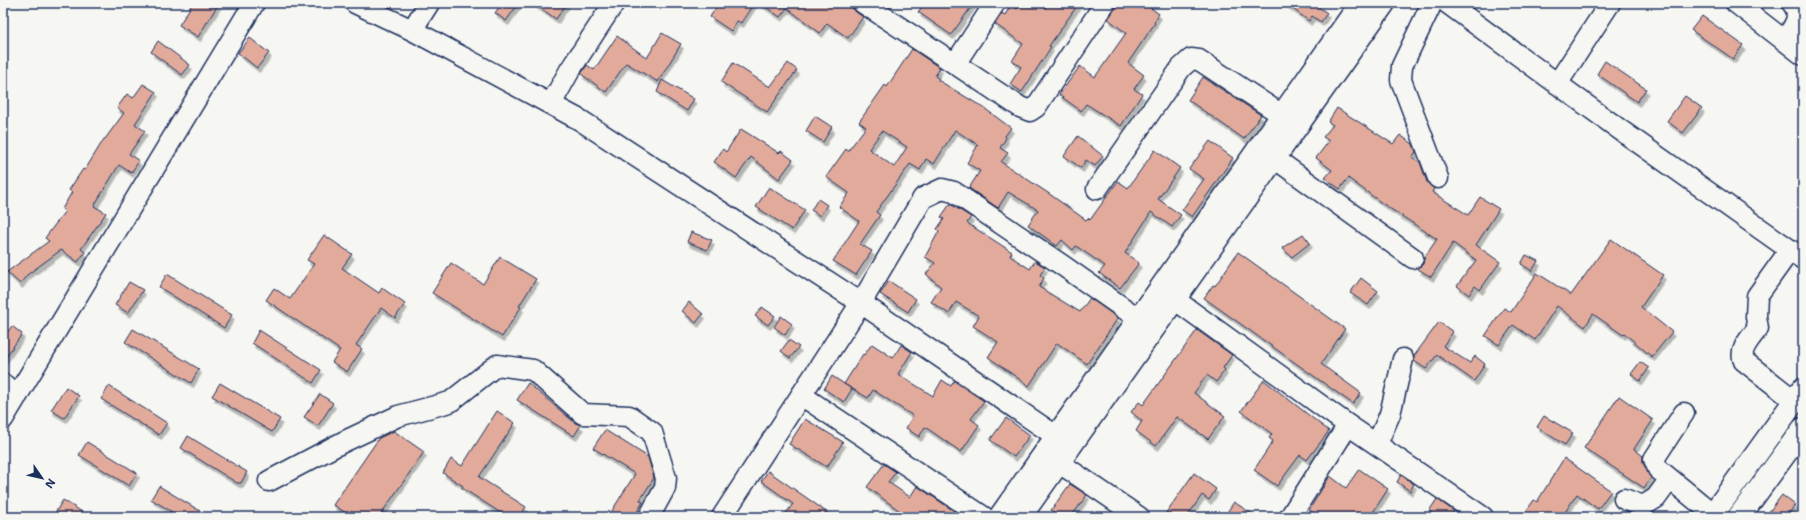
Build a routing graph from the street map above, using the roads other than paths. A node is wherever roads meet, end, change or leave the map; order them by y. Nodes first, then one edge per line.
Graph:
1 (254, 3) edge
2 (355, 3) edge
3 (429, 3) edge
4 (614, 3) edge
5 (863, 3) edge
6 (995, 3) edge
7 (1105, 3) edge
8 (1361, 3) edge
9 (1384, 3) edge
10 (1432, 3) edge
11 (1447, 3) edge
12 (1610, 3) edge
13 (1736, 3) edge
14 (1792, 3) edge
15 (412, 30) junction
16 (1784, 40) junction
17 (1803, 55) edge
18 (955, 64) junction
19 (1557, 84) junction
20 (551, 104) junction
21 (1282, 115) junction
22 (1274, 158) junction
23 (1438, 178) dead end
24 (1097, 189) dead end
25 (1796, 255) edge
26 (1413, 258) dead end
27 (1174, 299) junction
28 (861, 303) junction
29 (1139, 319) junction
30 (1403, 360) dead end
31 (10, 389) edge
32 (801, 395) junction
33 (1799, 395) edge
34 (1684, 413) dead end
35 (3, 419) edge
36 (1348, 425) junction
37 (1803, 429) edge
38 (1056, 436) junction
39 (1377, 444) junction
40 (1058, 462) junction
41 (1670, 480) junction
42 (269, 481) dead end
43 (1624, 499) dead end
44 (1712, 515) edge
45 (649, 517) edge
46 (722, 517) edge
47 (984, 517) edge
48 (1000, 517) edge
49 (1020, 517) edge
50 (1139, 517) edge
51 (1290, 517) edge
52 (1484, 517) edge
53 (1739, 517) edge

1 - 31 street
2 - 15 street
3 - 15 street
4 - 20 street
5 - 18 street
6 - 18 street
7 - 18 street
8 - 21 main road
9 - 22 main road
10 - 23 street
11 - 19 street
12 - 19 street
13 - 16 street
14 - 16 street
15 - 20 street
16 - 17 street
19 - 25 street
20 - 28 street
21 - 24 street
21 - 29 main road
22 - 26 street
22 - 27 main road
25 - 33 street
27 - 36 street
27 - 40 main road
28 - 29 street
28 - 32 street
28 - 38 street
29 - 38 main road
30 - 39 street
31 - 35 street
32 - 46 street
32 - 47 street
33 - 44 main road
34 - 41 street
36 - 39 street
36 - 51 street
37 - 53 main road
38 - 48 main road
39 - 52 street
40 - 49 main road
40 - 50 street
41 - 43 street
41 - 44 street
42 - 45 street

